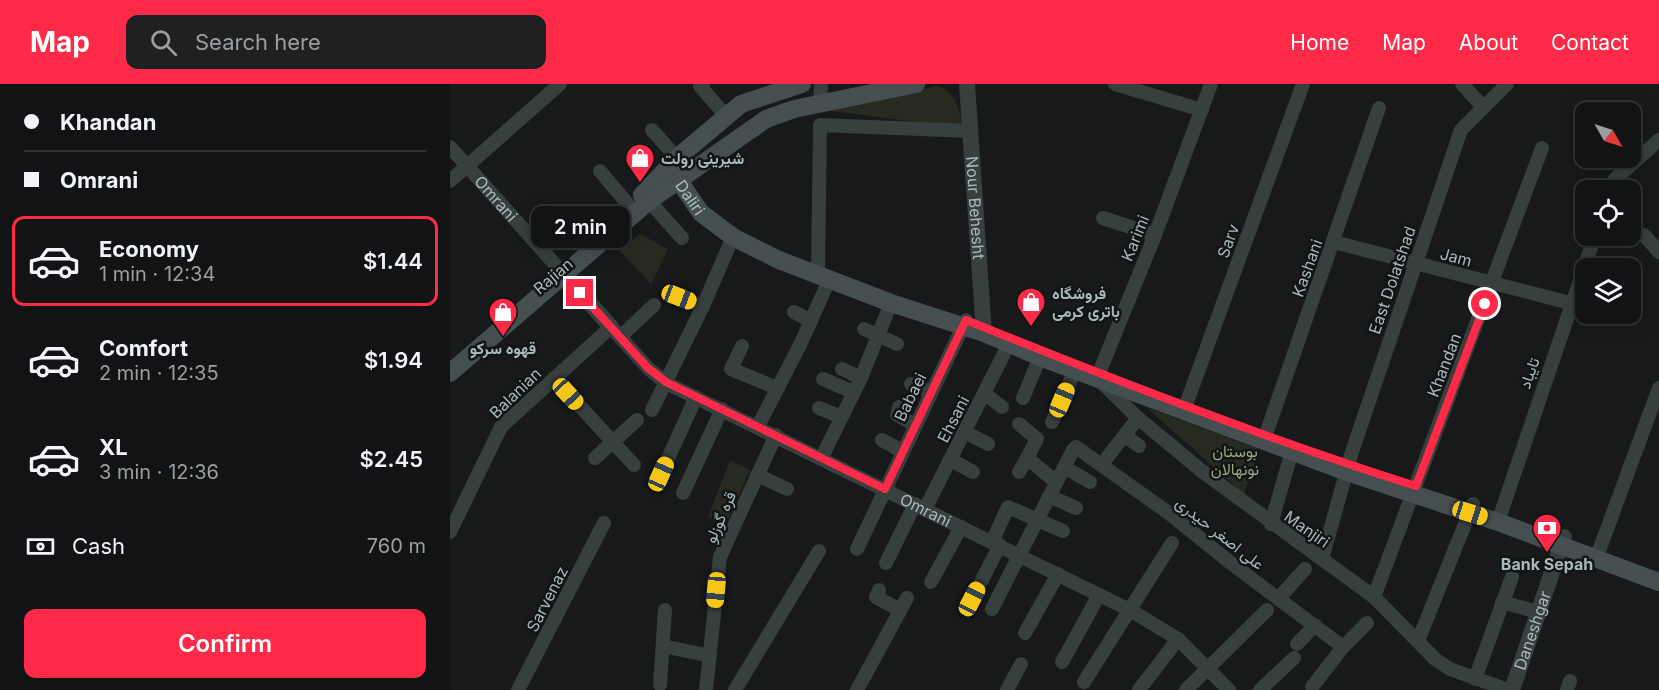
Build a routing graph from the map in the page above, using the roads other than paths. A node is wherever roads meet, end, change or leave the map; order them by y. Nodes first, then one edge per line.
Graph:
1 (560, 84) edge
2 (703, 84) edge
3 (802, 84) edge
4 (821, 84) edge
5 (916, 84) edge
6 (967, 84) edge
7 (1115, 84) edge
8 (1211, 84) edge
9 (1303, 84) edge
10 (1462, 84) edge
11 (1507, 84) edge
12 (820, 105) junction
13 (1482, 106) junction
14 (1379, 108) dead end
15 (1202, 110) junction
16 (726, 116) junction
17 (652, 130) dead end
18 (970, 130) junction
19 (1659, 140) edge
20 (450, 147) edge
21 (1542, 148) dead end
22 (467, 166) junction
23 (674, 168) junction
24 (600, 171) dead end
25 (1615, 180) edge
26 (450, 181) edge
27 (649, 201) junction
28 (631, 208) junction
29 (1103, 218) dead end
30 (1155, 235) junction
31 (1644, 235) dead end
32 (733, 237) junction
33 (682, 238) dead end
34 (1334, 242) junction
35 (1591, 246) edge
36 (1659, 252) edge
37 (1415, 263) junction
38 (822, 272) junction
39 (563, 273) junction
40 (1493, 283) junction
41 (679, 297) dead end
42 (891, 303) junction
43 (1570, 303) junction
44 (654, 305) dead end
45 (703, 306) junction
46 (794, 312) dead end
47 (811, 321) junction
48 (974, 326) junction
49 (864, 329) dead end
50 (615, 332) junction
51 (878, 335) junction
52 (897, 344) dead end
53 (1009, 344) junction
54 (742, 346) dead end
55 (1040, 357) junction
56 (450, 363) edge
57 (842, 369) dead end
58 (1075, 370) junction
59 (450, 373) edge
60 (1098, 375) junction
61 (554, 378) junction
62 (861, 378) junction
63 (823, 379) dead end
64 (666, 382) junction
65 (912, 383) dead end
66 (777, 388) junction
67 (1659, 388) edge
68 (853, 392) junction
69 (931, 393) junction
70 (985, 394) junction
71 (696, 397) junction
72 (1023, 398) dead end
73 (899, 407) dead end
74 (1185, 407) junction
75 (819, 408) dead end
76 (1002, 408) dead end
77 (722, 409) junction
78 (652, 410) dead end
79 (841, 417) junction
80 (1138, 418) junction
81 (637, 420) dead end
82 (1052, 422) dead end
83 (1019, 424) dead end
84 (915, 425) junction
85 (758, 426) junction
86 (965, 432) junction
87 (776, 435) junction
88 (1125, 436) junction
89 (1265, 436) junction
90 (882, 440) dead end
91 (613, 442) junction
92 (988, 444) dead end
93 (1138, 446) dead end
94 (1292, 450) junction
95 (902, 451) junction
96 (822, 457) junction
97 (595, 458) dead end
98 (1027, 458) junction
99 (951, 460) junction
100 (1102, 464) junction
101 (634, 465) dead end
102 (1064, 467) junction
103 (1348, 468) junction
104 (973, 472) dead end
105 (1019, 472) dead end
106 (661, 474) dead end
107 (757, 475) junction
108 (1056, 482) junction
109 (1090, 482) dead end
110 (787, 489) dead end
111 (885, 489) junction
112 (1415, 489) junction
113 (683, 493) dead end
114 (1049, 496) junction
115 (920, 506) junction
116 (1076, 508) dead end
117 (1471, 508) junction
118 (1499, 517) junction
119 (1036, 520) junction
120 (604, 523) dead end
121 (1271, 524) junction
122 (961, 526) junction
123 (1063, 531) dead end
124 (450, 532) edge
125 (1562, 542) junction
126 (996, 543) junction
127 (1172, 543) dead end
128 (857, 549) dead end
129 (819, 551) dead end
130 (1019, 555) junction
131 (1598, 555) junction
132 (1322, 559) junction
133 (886, 563) dead end
134 (1305, 570) dead end
135 (1659, 573) edge
136 (1058, 574) junction
137 (1512, 577) dead end
138 (932, 582) dead end
139 (1659, 582) edge
140 (879, 590) dead end
141 (1099, 595) junction
142 (1374, 597) junction
143 (972, 599) dead end
144 (1278, 599) junction
145 (1502, 602) junction
146 (992, 609) dead end
147 (665, 610) dead end
148 (1130, 610) junction
149 (1267, 610) dead end
150 (1539, 612) junction
151 (1367, 623) dead end
152 (1314, 625) junction
153 (1025, 633) dead end
154 (1178, 639) junction
155 (1418, 641) junction
156 (663, 646) junction
157 (1343, 647) junction
158 (710, 656) junction
159 (1062, 662) dead end
160 (1021, 664) dead end
161 (1210, 668) junction
162 (1475, 679) junction
163 (1084, 682) dead end
164 (660, 685) dead end
165 (1312, 687) dead end
166 (863, 688) edge
167 (518, 690) edge
168 (706, 690) edge
169 (735, 690) edge
170 (1007, 690) edge
171 (1139, 690) edge
172 (1186, 690) edge
173 (1229, 690) edge
174 (1260, 690) edge
175 (1510, 690) edge

1 - 22 street
2 - 16 street
3 - 16 main road
4 - 12 street
5 - 12 main road
6 - 18 street, Nour Behesht
7 - 15 street
8 - 15 street, Karimi
9 - 74 street, Sarv
10 - 13 street
11 - 13 street, East Dolatshad
12 - 23 main road
13 - 37 street, East Dolatshad
14 - 34 street, Kashani
15 - 30 street, Karimi
16 - 23 main road
17 - 23 street
18 - 38 street
18 - 48 street, Nour Behesht
19 - 25 street
20 - 22 street, Omrani
21 - 40 street, Khandan
22 - 26 street
22 - 39 street, Omrani
23 - 27 main road, Rajian
23 - 28 main road, Rajian
23 - 32 main road, Daliri
23 - 38 main road, Daliri
24 - 28 street
27 - 33 street
27 - 39 main road, Rajian
28 - 39 main road, Rajian
29 - 30 street
30 - 60 street, Karimi
31 - 36 street
32 - 38 main road, Daliri
32 - 45 street
34 - 37 street, Jam
34 - 89 street, Kashani
35 - 43 street, تایباد
37 - 40 street, Jam
37 - 103 street, East Dolatshad
38 - 42 main road, Daliri
38 - 47 street
38 - 48 main road, Daliri
39 - 50 street, Omrani
39 - 56 main road, Rajian
39 - 59 main road, Rajian
40 - 43 street, Jam
40 - 112 street, Khandan
41 - 45 street
42 - 48 main road, Daliri
42 - 51 street
43 - 118 street, تایباد
44 - 50 street, Balanian
45 - 64 street
46 - 47 street
47 - 66 street
48 - 53 main road, Daliri
48 - 60 main road, Daliri
48 - 69 street, Babaei
49 - 51 street
50 - 61 street, Balanian
50 - 64 street, Omrani
51 - 52 street
51 - 62 street
53 - 55 main road, Daliri
53 - 70 street, Ehsani
54 - 66 street
55 - 58 main road, Daliri
55 - 72 street
57 - 62 street
58 - 60 main road, Daliri
58 - 82 street
60 - 74 main road, Daliri
60 - 80 street, Manjiri
61 - 91 street
61 - 124 street, Balanian
62 - 68 street
63 - 68 street
64 - 71 street, Omrani
64 - 78 street
65 - 69 street
66 - 85 street
67 - 131 street
68 - 79 street
69 - 84 street, Babaei
70 - 76 street
70 - 86 street, Ehsani
71 - 77 street, Omrani
71 - 106 street
73 - 84 street
74 - 89 main road, Daliri
75 - 79 street
77 - 85 street, Omrani
77 - 113 street
79 - 96 street
80 - 88 street
80 - 121 street, Manjiri
81 - 91 street
83 - 98 street
84 - 95 street, Babaei
85 - 87 street, Omrani
86 - 92 street
86 - 99 street, Ehsani
87 - 96 street, Omrani
87 - 107 street, قره گوزلو
88 - 93 street
88 - 100 street
89 - 94 main road, Daliri
89 - 103 main road, Daliri
90 - 95 street
91 - 97 street
91 - 101 street
94 - 103 main road, Daliri
94 - 121 street
95 - 111 street, Babaei
96 - 111 street, Omrani
98 - 105 street
98 - 108 street
99 - 104 street
99 - 115 street, Ehsani
100 - 102 street, علی اصغر حیدری
100 - 144 street, علی اصغر حیدری
102 - 108 street
102 - 109 street
103 - 112 main road, Daliri
103 - 132 street, East Dolatshad
107 - 110 street
107 - 158 street, قره گوزلو
108 - 114 street
111 - 115 street, Omrani
111 - 128 street, Babaei
112 - 117 main road, Daliri
112 - 142 street, Khandan
114 - 116 street
114 - 119 street
115 - 122 street, Omrani
115 - 133 street, Ehsani
117 - 118 main road, Daliri
117 - 155 street
118 - 125 main road, Daliri
119 - 123 street
119 - 126 street
119 - 130 street
120 - 167 street, Sarvenaz
121 - 132 street, Manjiri
122 - 126 street, Omrani
122 - 138 street
125 - 131 main road, Daliri
125 - 150 street, Daneshgar
126 - 130 street, Omrani
126 - 143 street
127 - 148 street
129 - 169 street
130 - 136 street, Omrani
130 - 146 street
131 - 135 main road, Daliri
131 - 139 main road, Daliri
132 - 142 street, Manjiri
134 - 144 street
136 - 141 street, Omrani
136 - 153 street
137 - 145 street
140 - 166 street
141 - 148 street, Omrani
141 - 159 street
142 - 155 street, Manjiri
144 - 152 street, علی اصغر حیدری
145 - 150 street
145 - 162 street
147 - 156 street
148 - 154 street, Omrani
148 - 163 street
149 - 161 street
150 - 175 street, Daneshgar
151 - 157 street
152 - 157 street, علی اصغر حیدری
152 - 174 street
154 - 161 street, Omrani
154 - 171 street
155 - 162 street, Manjiri
156 - 158 street
156 - 164 street
157 - 165 street
158 - 168 street, قره گوزلو
160 - 170 street
161 - 172 street
161 - 173 street, Omrani
162 - 175 street, Manjiri

